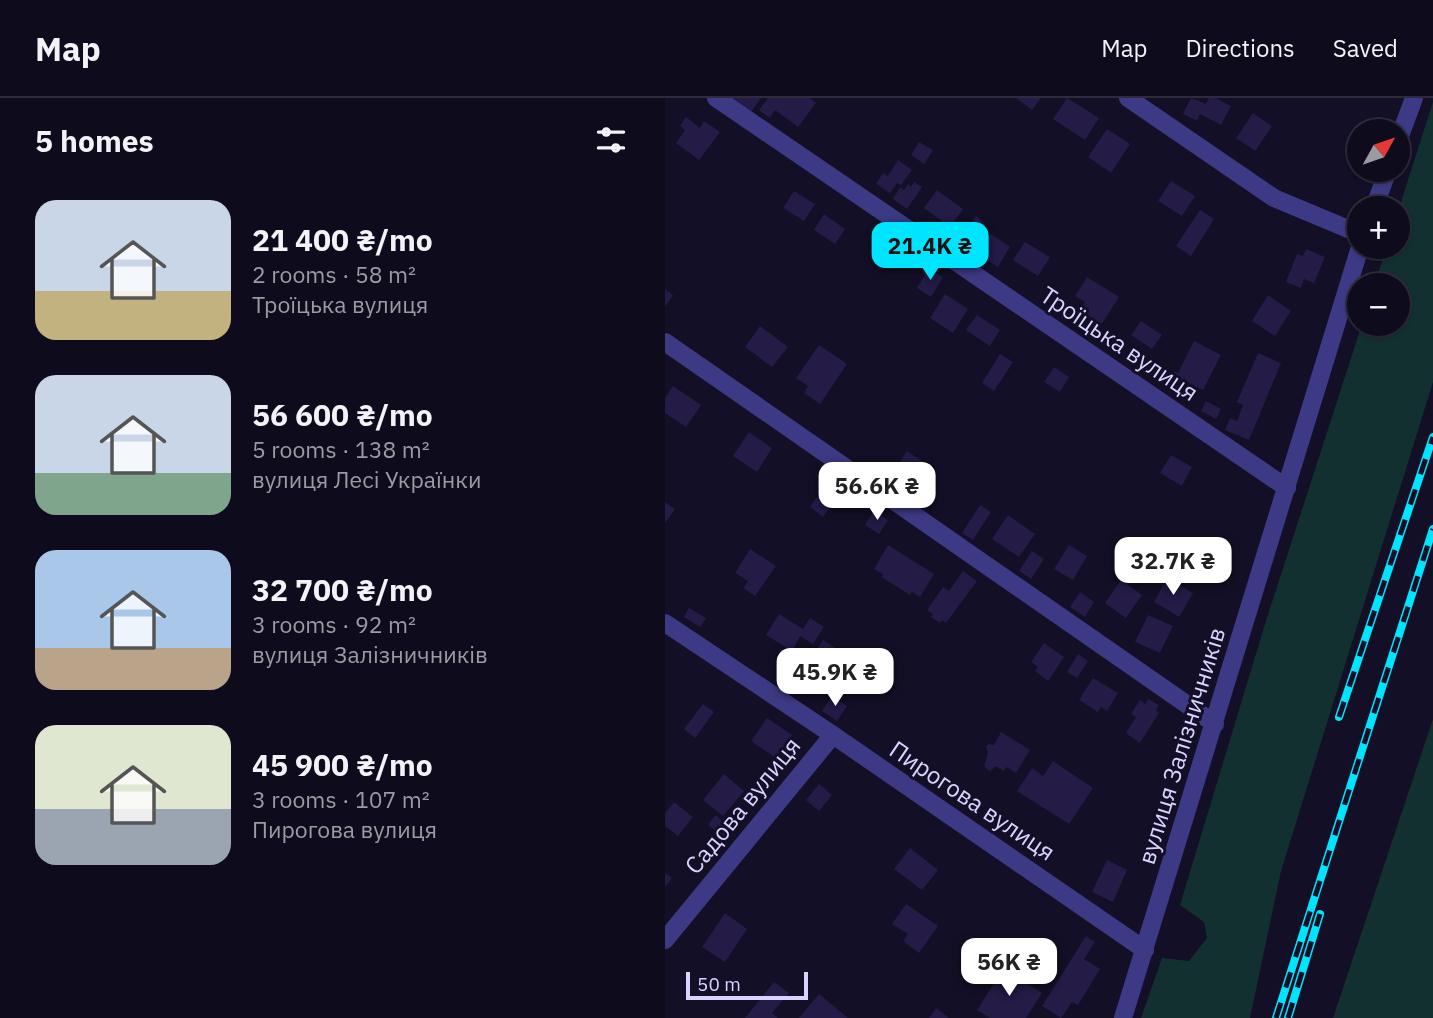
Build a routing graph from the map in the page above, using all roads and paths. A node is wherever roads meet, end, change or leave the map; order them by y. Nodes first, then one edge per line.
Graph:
1 (716, 98) edge
2 (1128, 98) edge
3 (1414, 98) edge
4 (1406, 119) edge
5 (1347, 229) edge
6 (1356, 259) edge
7 (665, 342) edge
8 (1287, 488) junction
9 (665, 623) edge
10 (1215, 724) junction
11 (833, 735) junction
12 (665, 940) edge
13 (1145, 950) junction
14 (1123, 1018) edge

1 - 8 street, Троїцька вулиця
2 - 5 street
3 - 4 street
6 - 8 street, вулиця Залізничників
7 - 10 street
8 - 10 street, вулиця Залізничників
9 - 11 street, Пирогова вулиця
10 - 13 street, вулиця Залізничників
11 - 12 street, Садова вулиця
11 - 13 street, Пирогова вулиця
13 - 14 street, вулиця Залізничників

